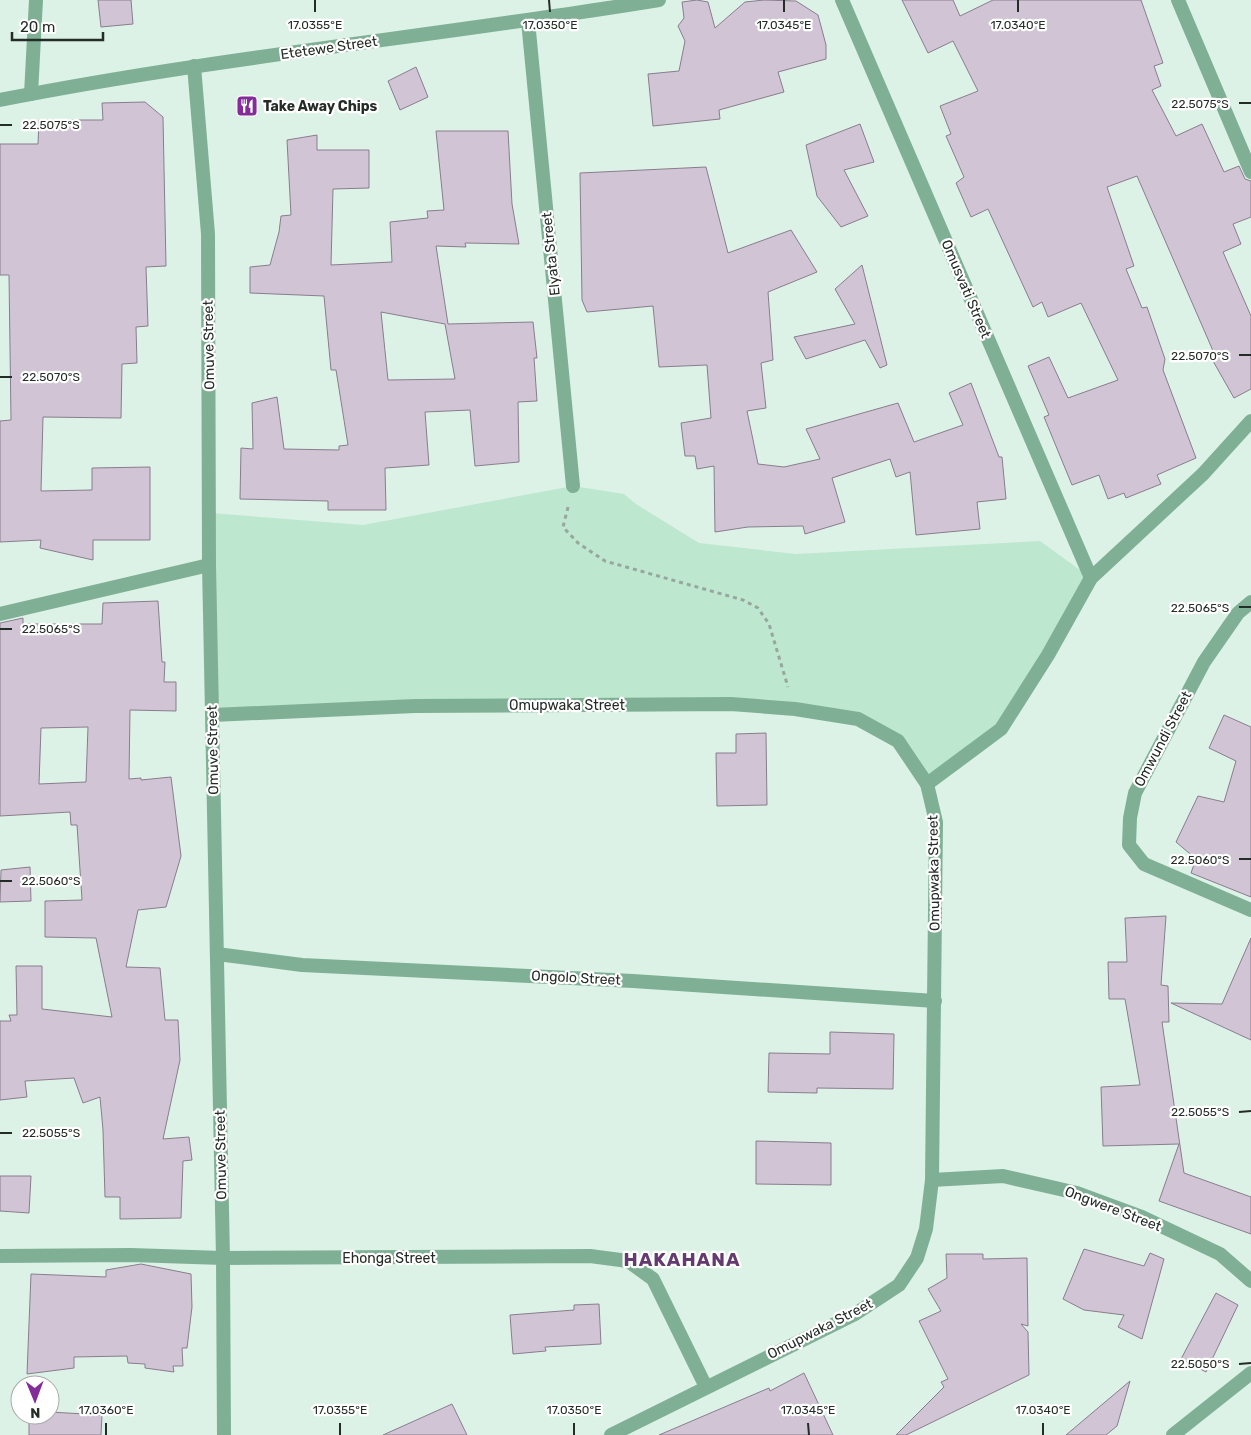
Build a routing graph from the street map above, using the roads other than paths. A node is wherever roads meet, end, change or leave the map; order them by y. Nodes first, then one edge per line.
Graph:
1 (36, 0) edge
2 (659, 0) edge
3 (842, 0) edge
4 (1178, 0) edge
5 (528, 21) junction
6 (194, 66) junction
7 (31, 94) junction
8 (0, 100) edge
9 (1251, 172) edge
10 (1251, 421) edge
11 (573, 486) road end
12 (209, 565) junction
13 (1091, 578) junction
14 (1251, 602) edge
15 (0, 614) edge
16 (213, 715) junction
17 (927, 784) junction
18 (1251, 910) edge
19 (217, 954) junction
20 (935, 1001) junction
21 (932, 1180) junction
22 (0, 1256) edge
23 (223, 1258) junction
24 (1251, 1281) edge
25 (1251, 1372) edge
26 (706, 1387) junction
27 (224, 1435) edge
28 (611, 1435) edge
29 (1173, 1435) edge

1 - 7 street
2 - 5 street, Etetewe Street
3 - 13 street, Omusvati Street
4 - 9 street
5 - 6 street, Etetewe Street
5 - 11 street, Elyata Street
6 - 7 street, Etetewe Street
6 - 12 street, Omuve Street
7 - 8 street, Etetewe Street
10 - 13 street
12 - 15 street
12 - 16 street, Omuve Street
13 - 17 street
14 - 18 street, Omwundi Street
16 - 17 street, Omupwaka Street
16 - 19 street, Omuve Street
17 - 20 street, Omupwaka Street
19 - 20 street, Ongolo Street
19 - 23 street, Omuve Street
20 - 21 street, Omupwaka Street
21 - 24 street, Ongwere Street
21 - 26 street, Omupwaka Street
22 - 23 street, Ehonga Street
23 - 26 street, Ehonga Street
23 - 27 street, Omuve Street
25 - 29 street
26 - 28 street, Omupwaka Street

